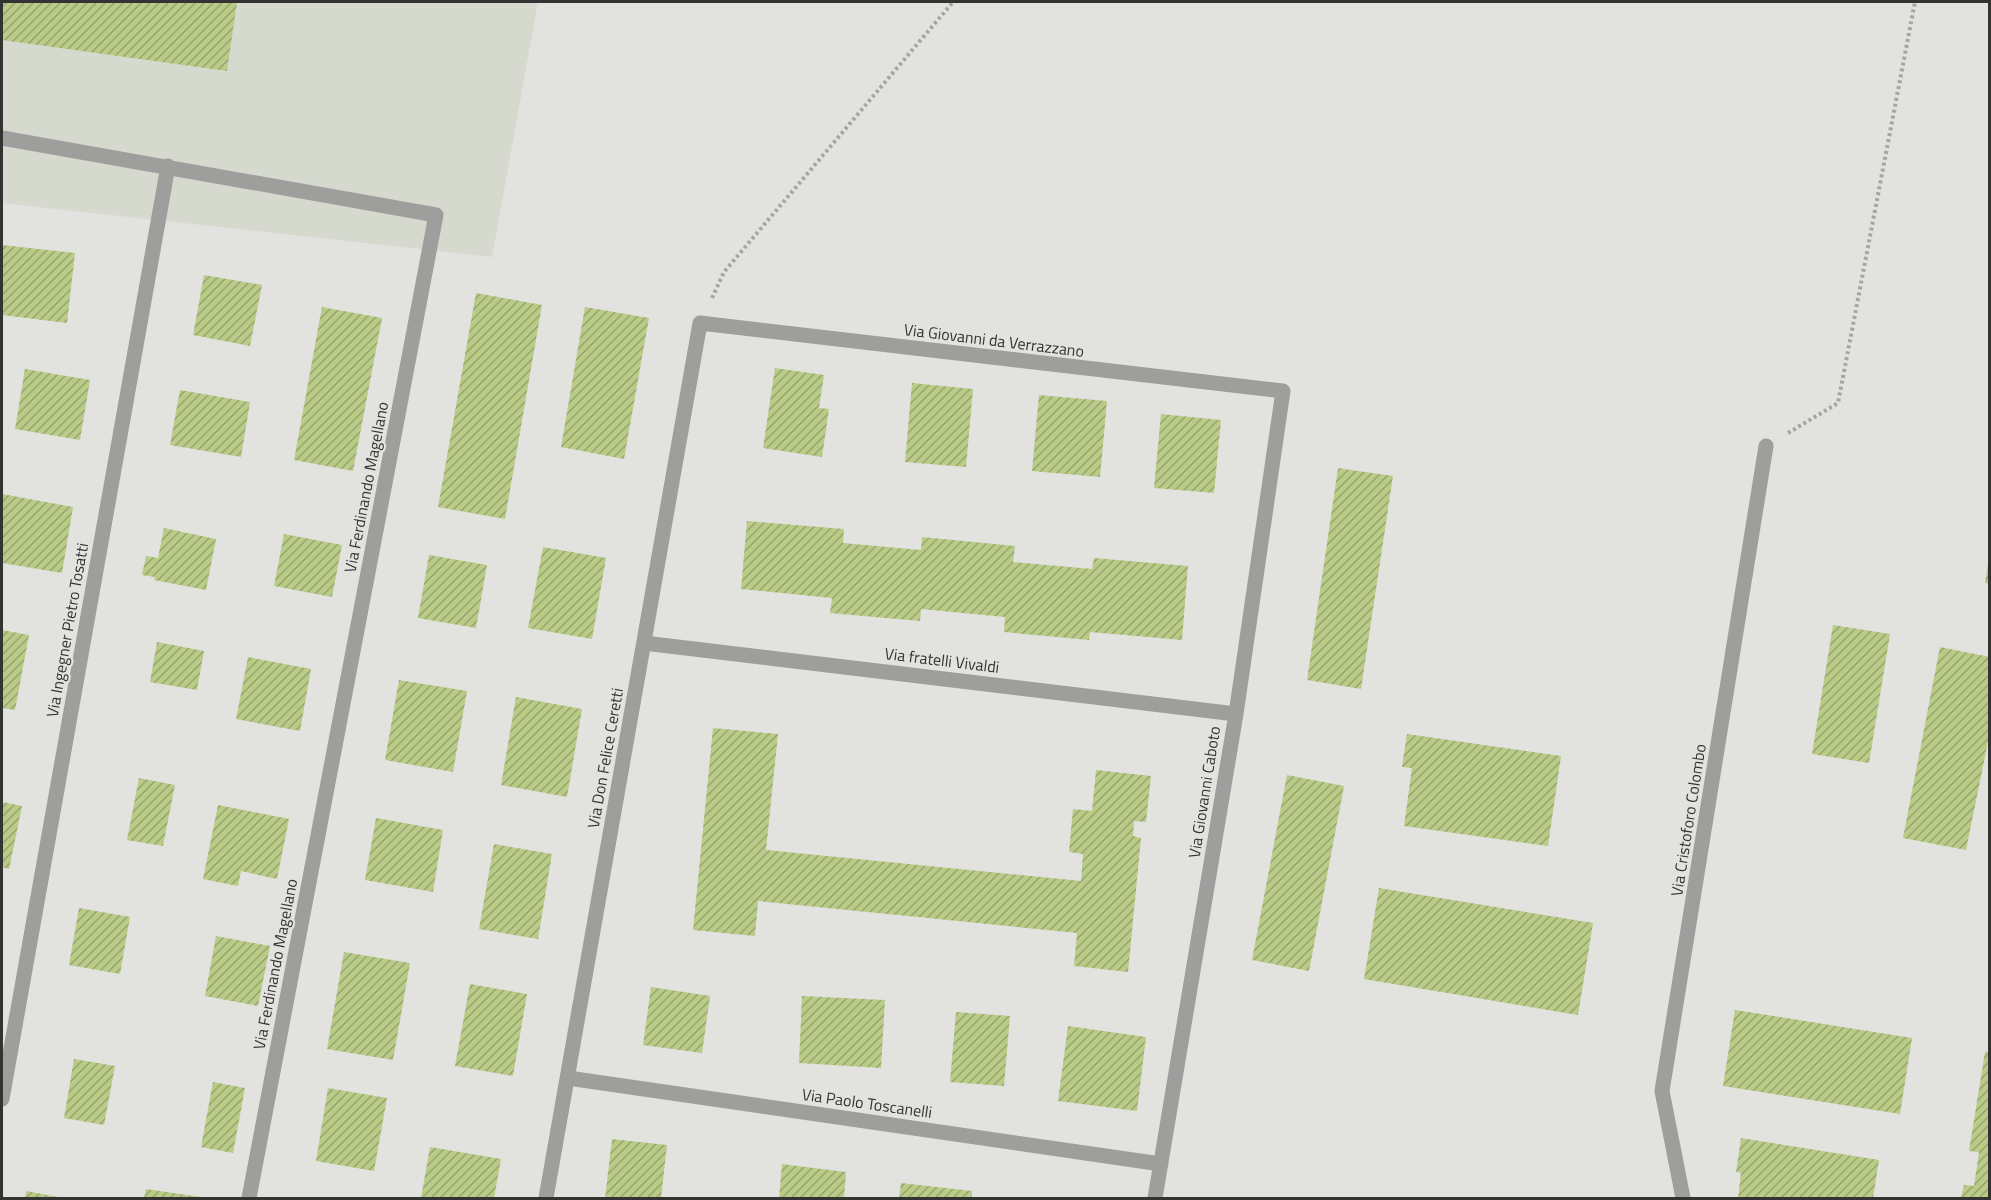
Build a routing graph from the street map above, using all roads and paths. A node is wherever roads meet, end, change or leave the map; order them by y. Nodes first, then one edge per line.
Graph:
1 (953, 2) edge
2 (1915, 2) edge
3 (2, 138) edge
4 (168, 166) junction
5 (700, 323) junction
6 (1284, 391) joint
7 (1766, 446) joint
8 (644, 643) junction
9 (1236, 714) junction
10 (568, 1078) junction
11 (2, 1099) edge
12 (1161, 1164) junction
13 (249, 1198) edge
14 (546, 1198) edge
15 (1155, 1198) edge
16 (1683, 1198) edge

1 - 5 path
2 - 7 path
3 - 4 street, Via Ferdinando Magellano
4 - 11 street, Via Ingegner Pietro Tosatti
4 - 13 street, Via Ferdinando Magellano
5 - 6 street, Via Giovanni da Verrazzano
5 - 8 street, Via Don Felice Ceretti
6 - 9 street, Via Giovanni Caboto
7 - 16 street, Via Cristoforo Colombo
8 - 9 street, Via fratelli Vivaldi
8 - 10 street, Via Don Felice Ceretti
9 - 12 street, Via Giovanni Caboto
10 - 12 street, Via Paolo Toscanelli
10 - 14 street, Via Don Felice Ceretti
12 - 15 street, Via Giovanni Caboto

